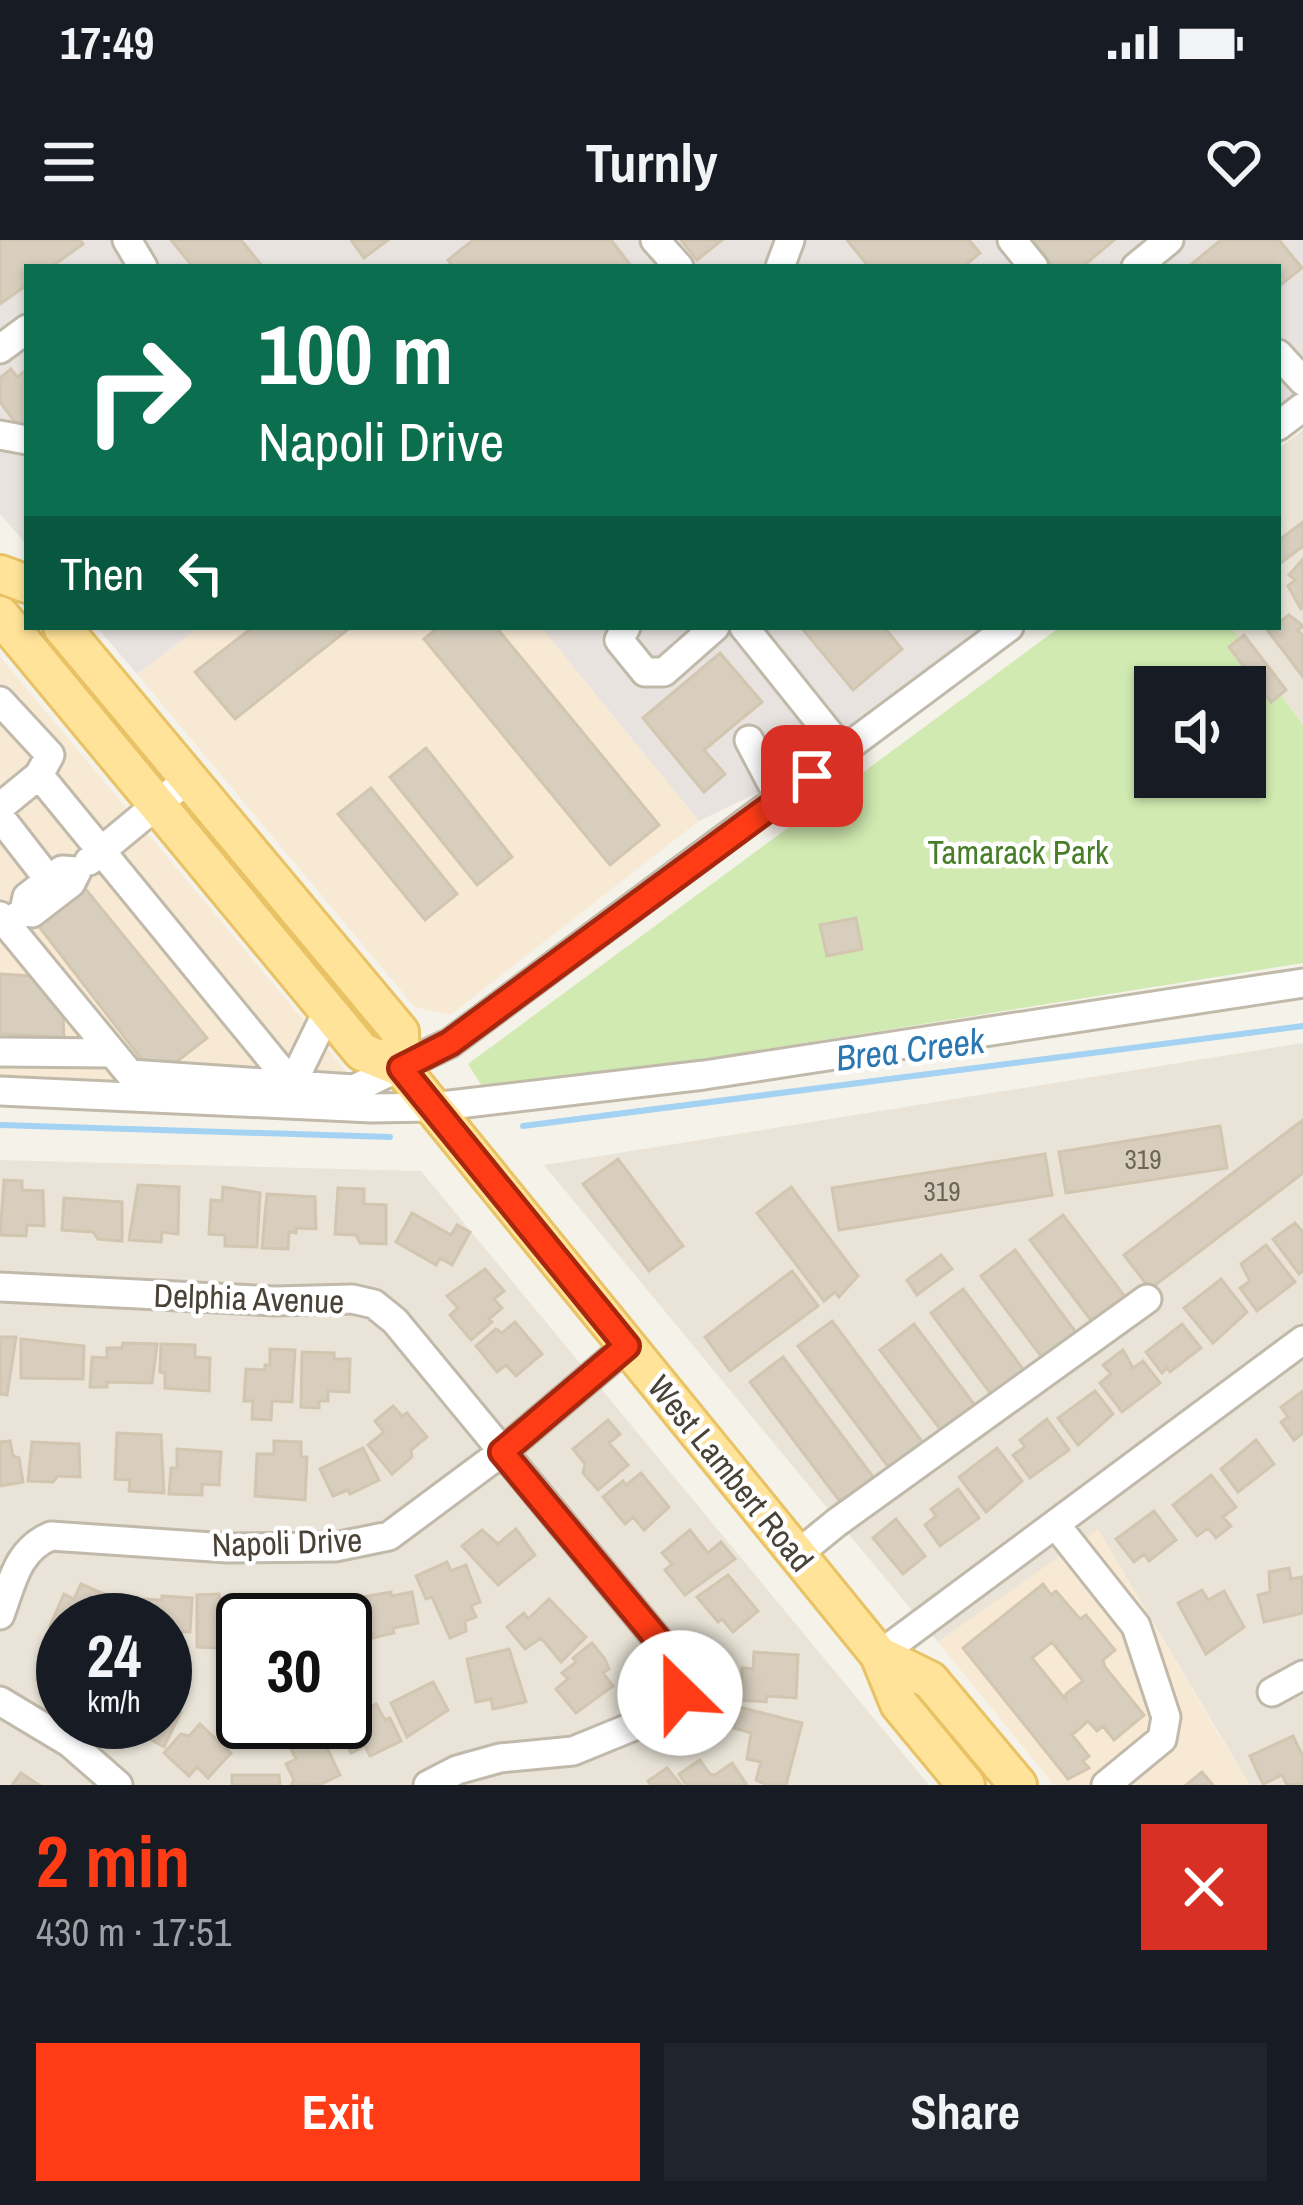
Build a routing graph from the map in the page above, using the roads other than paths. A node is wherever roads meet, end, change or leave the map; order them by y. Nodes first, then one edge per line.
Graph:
1 (655, 240) edge
2 (1012, 240) edge
3 (1169, 240) edge
4 (676, 264) edge
5 (1032, 264) edge
6 (1140, 264) edge
7 (1281, 357) edge
8 (1303, 381) edge
9 (0, 615) edge
10 (64, 630) edge
11 (625, 630) edge
12 (713, 630) edge
13 (749, 630) edge
14 (1006, 630) edge
15 (0, 701) edge
16 (749, 740) dead end
17 (844, 752) junction
18 (39, 775) junction
19 (188, 779) junction
20 (780, 799) junction
21 (158, 804) junction
22 (0, 807) edge
23 (0, 818) edge
24 (100, 852) junction
25 (77, 871) junction
26 (49, 880) junction
27 (12, 930) edge
28 (1303, 983) edge
29 (328, 1010) junction
30 (0, 1052) edge
31 (112, 1052) junction
32 (401, 1068) junction
33 (292, 1084) junction
34 (0, 1091) edge
35 (433, 1107) junction
36 (0, 1287) edge
37 (1148, 1299) dead end
38 (1303, 1340) edge
39 (627, 1346) junction
40 (502, 1452) junction
41 (1056, 1525) junction
42 (798, 1554) junction
43 (0, 1615) edge
44 (879, 1654) junction
45 (1303, 1675) edge
46 (1272, 1692) dead end
47 (0, 1701) edge
48 (956, 1780) edge
49 (118, 1785) edge
50 (428, 1785) edge
51 (1018, 1785) edge
52 (1106, 1785) edge

1 - 4 street
2 - 5 street
3 - 6 street
7 - 8 street
9 - 21 main road, West Lambert Road
10 - 19 main road, West Lambert Road
11 - 12 street
13 - 17 street
14 - 17 street
15 - 18 street
16 - 20 street
17 - 20 street
18 - 22 street
18 - 24 street
19 - 21 street
19 - 32 main road, West Lambert Road
20 - 32 street
21 - 24 street
21 - 29 main road, West Lambert Road
23 - 26 street
24 - 25 street
24 - 33 street
25 - 26 street
25 - 27 street
26 - 27 street
27 - 31 street
28 - 35 street
29 - 32 main road, West Lambert Road
29 - 33 street
30 - 31 street
31 - 33 street
32 - 33 street
32 - 35 main road, West Lambert Road
34 - 35 street
35 - 39 main road, West Lambert Road
36 - 40 street, Delphia Avenue
37 - 42 street
38 - 41 street
39 - 40 street, Napoli Drive
39 - 42 main road, West Lambert Road
40 - 43 street, Napoli Drive
40 - 50 street, Delphia Avenue
41 - 44 street
41 - 52 street
42 - 44 main road, West Lambert Road
44 - 48 main road, West Lambert Road
44 - 51 main road, West Lambert Road
45 - 46 street
47 - 49 street

